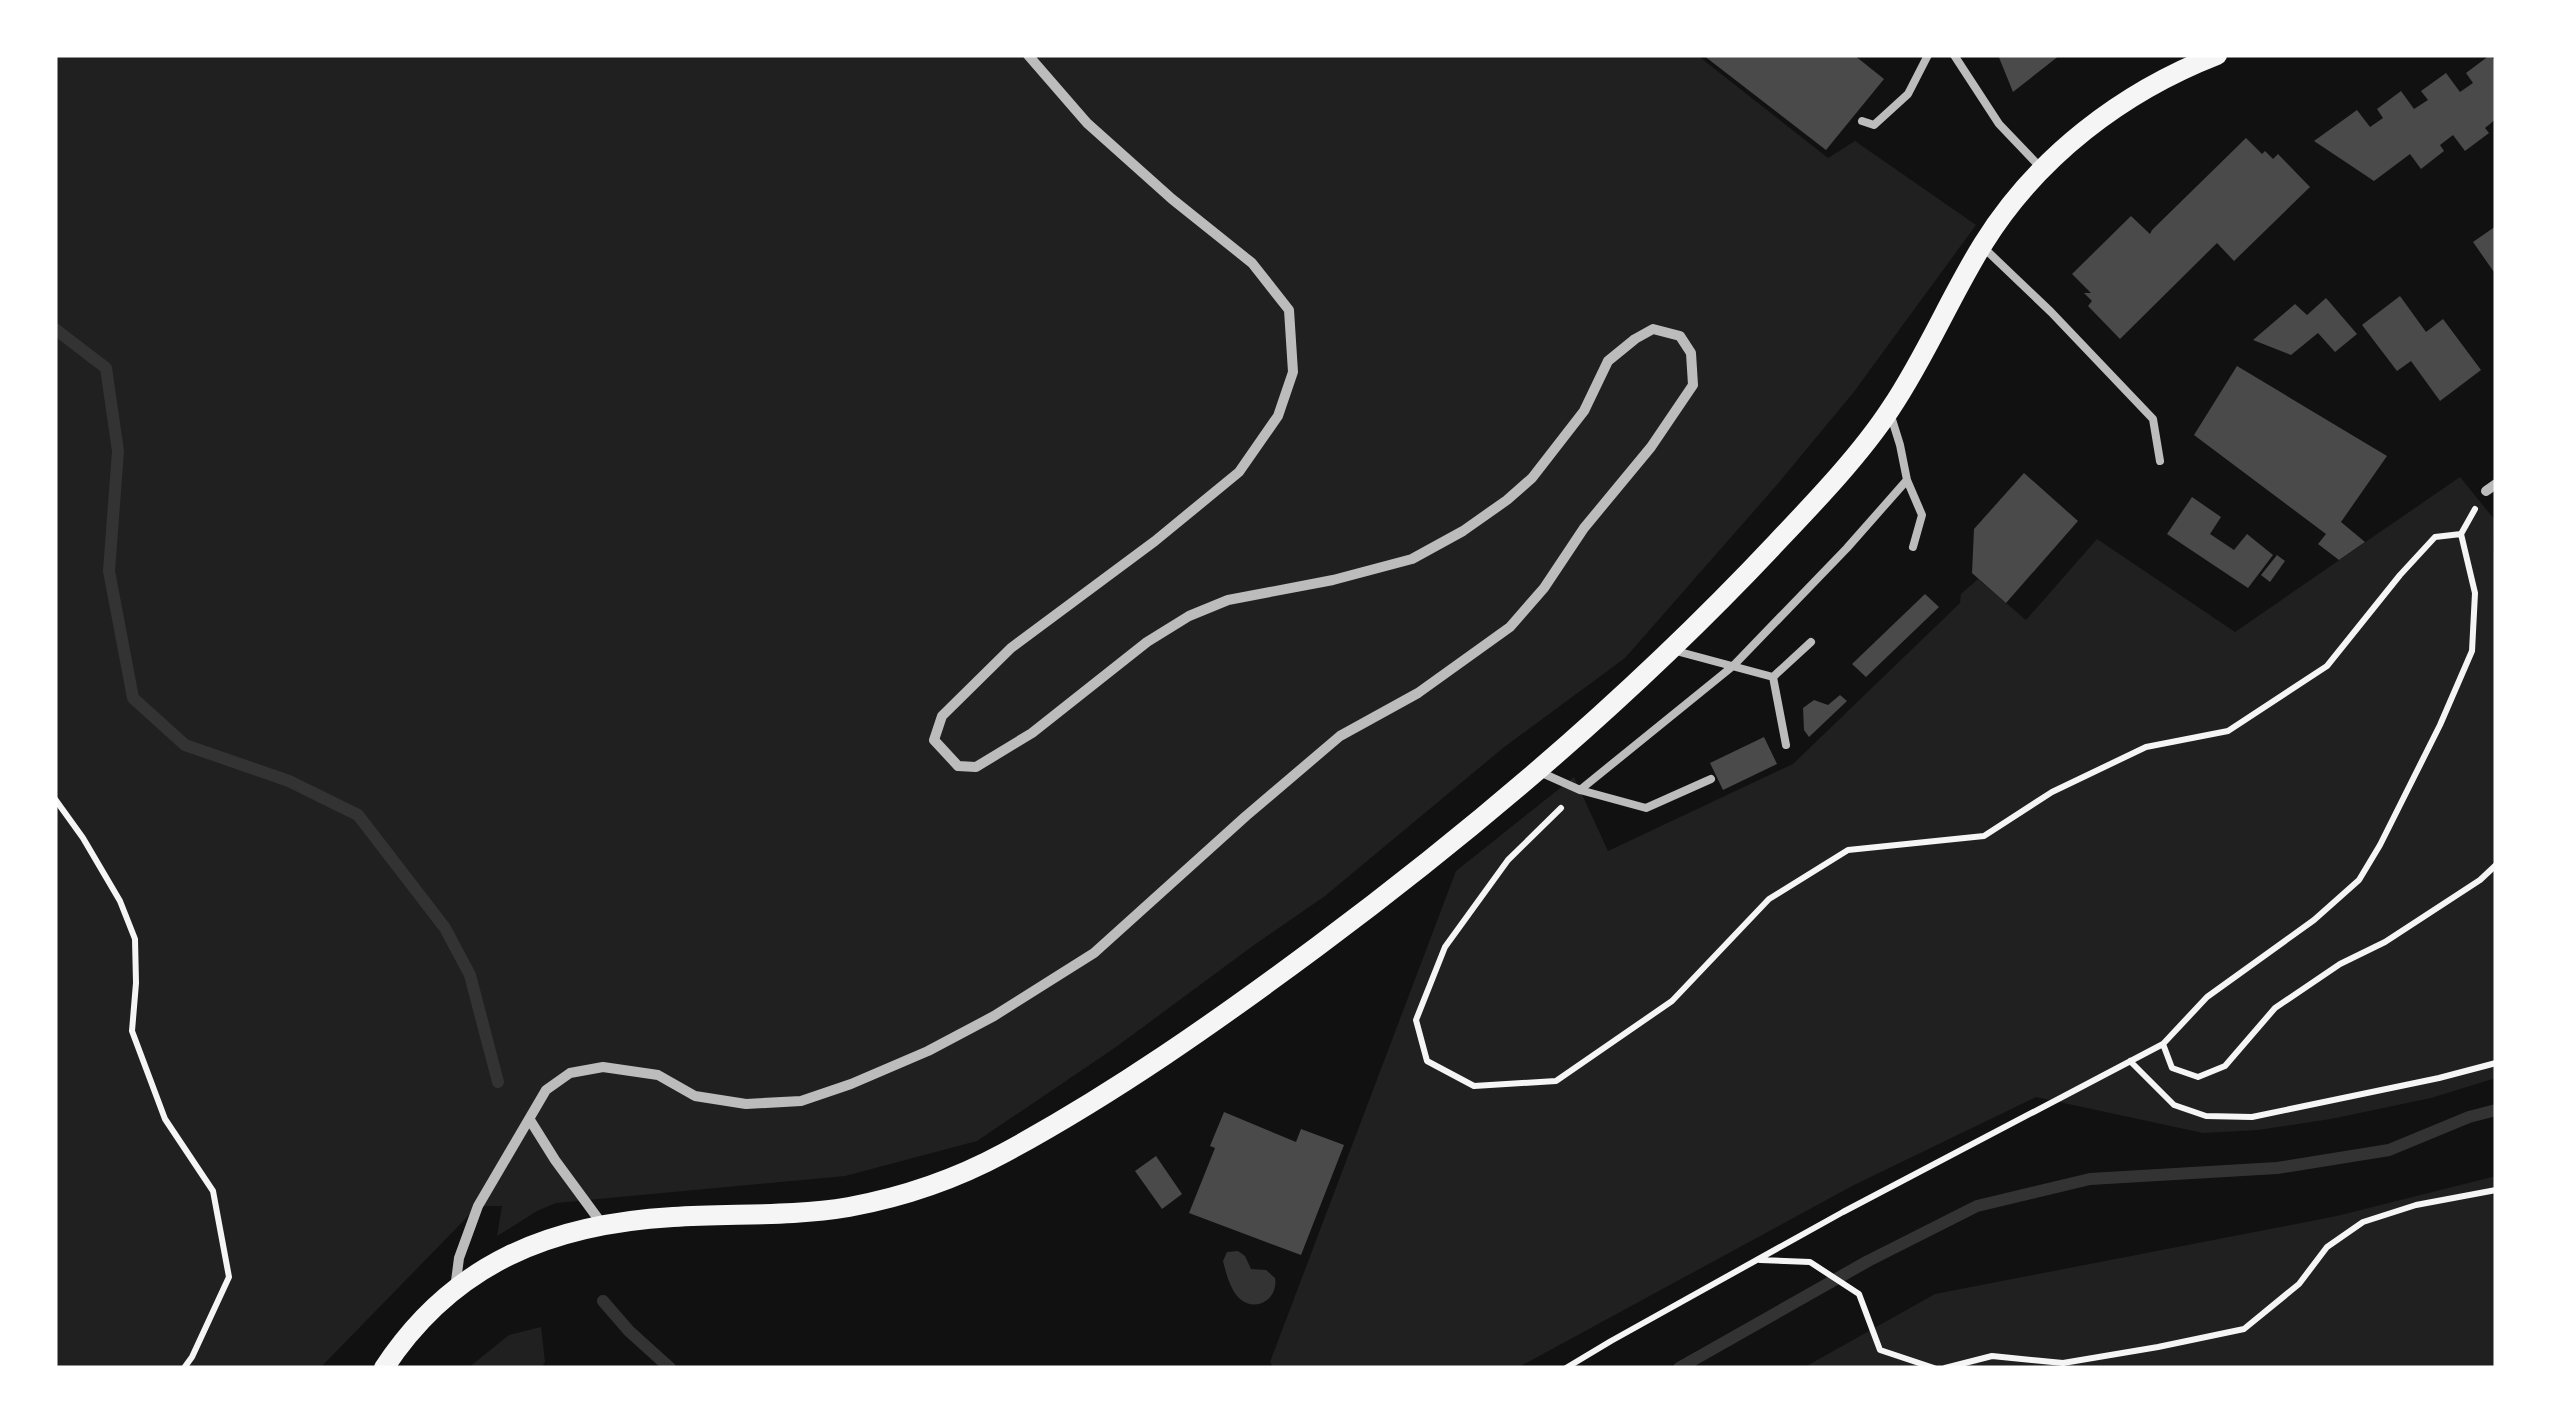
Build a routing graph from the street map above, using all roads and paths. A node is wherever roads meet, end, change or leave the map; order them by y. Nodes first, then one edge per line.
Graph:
1 (1028, 55) edge
2 (1928, 55) edge
3 (1954, 55) edge
4 (2217, 55) edge
5 (1862, 121) dead end
6 (2042, 169) junction
7 (1982, 246) junction
8 (1890, 410) junction
9 (2160, 462) dead end
10 (1906, 480) junction
11 (2491, 487) edge
12 (2461, 534) junction
13 (1913, 547) dead end
14 (1811, 642) dead end
15 (1670, 650) junction
16 (1734, 666) junction
17 (1773, 677) junction
18 (1786, 745) dead end
19 (1538, 772) junction
20 (1711, 779) dead end
21 (1580, 790) junction
22 (55, 799) edge
23 (2496, 866) edge
24 (2163, 1044) junction
25 (2130, 1061) junction
26 (2496, 1063) edge
27 (530, 1120) junction
28 (2496, 1190) edge
29 (602, 1224) junction
30 (1759, 1260) junction
31 (454, 1288) junction
32 (184, 1368) edge
33 (384, 1368) edge
34 (1566, 1368) edge
35 (1934, 1368) edge
36 (1945, 1368) edge

1 - 27 street
2 - 5 lane
3 - 6 lane
4 - 6 main road
6 - 7 main road
7 - 8 main road
7 - 9 lane
8 - 10 lane
8 - 15 main road
10 - 13 lane
10 - 16 lane
11 - 12 path
12 - 21 path
12 - 24 path
14 - 17 lane
15 - 16 lane
15 - 19 main road
16 - 17 lane
16 - 21 lane
17 - 18 lane
19 - 21 lane
19 - 29 main road
20 - 21 lane
22 - 32 path
23 - 24 path
24 - 25 path
25 - 26 path
25 - 30 path
27 - 29 street
27 - 31 street
28 - 36 path
29 - 31 main road
30 - 34 path
30 - 35 path
31 - 33 main road

